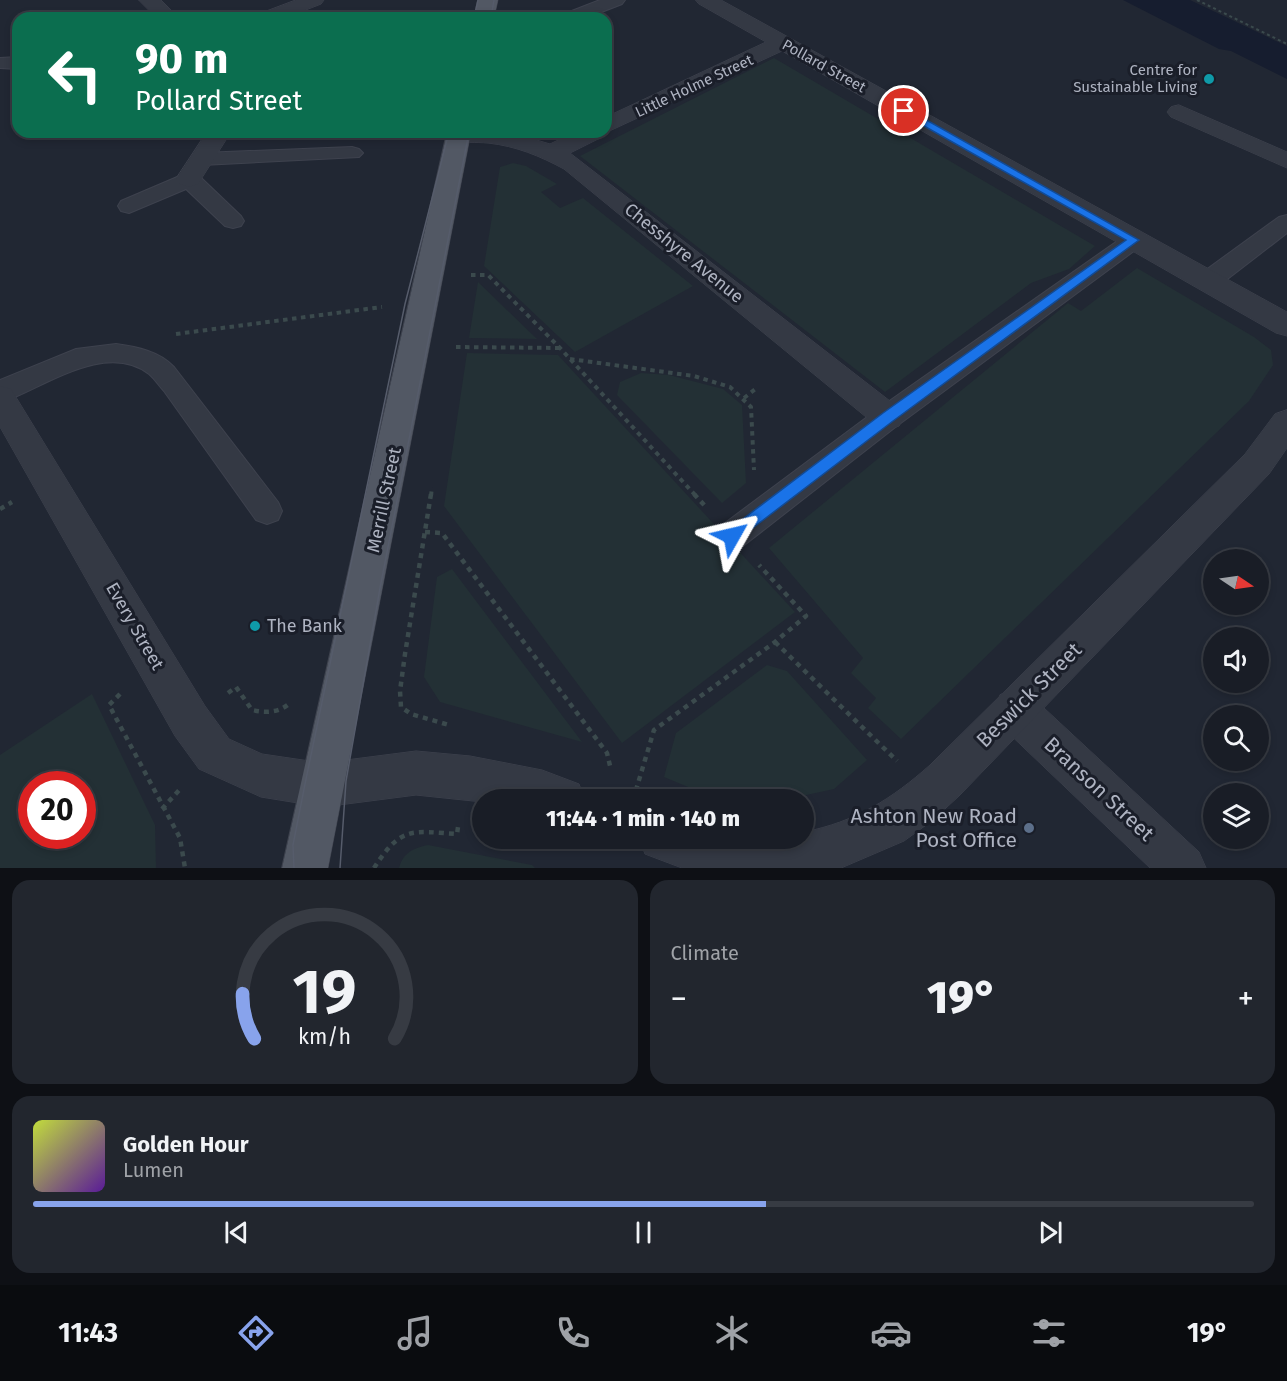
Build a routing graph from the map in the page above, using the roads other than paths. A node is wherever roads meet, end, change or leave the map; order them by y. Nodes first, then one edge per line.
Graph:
1 (149, 0) edge
2 (314, 0) edge
3 (616, 0) edge
4 (706, 0) edge
5 (160, 12) edge
6 (282, 12) edge
7 (585, 12) edge
8 (779, 41) junction
9 (1179, 112) dead end
10 (612, 123) edge
11 (215, 138) edge
12 (458, 138) edge
13 (502, 138) edge
14 (581, 138) edge
15 (552, 152) junction
16 (352, 153) dead end
17 (1287, 161) edge
18 (195, 169) junction
19 (129, 206) dead end
20 (233, 222) dead end
21 (1287, 222) edge
22 (1134, 240) junction
23 (1208, 281) junction
24 (1287, 325) edge
25 (0, 392) edge
26 (0, 398) edge
27 (888, 417) junction
28 (1287, 423) edge
29 (267, 511) dead end
30 (732, 536) road end
31 (1015, 710) junction
32 (324, 785) junction
33 (527, 789) edge
34 (687, 849) edge
35 (723, 862) edge
36 (305, 868) edge
37 (1183, 868) edge

1 - 5 street
2 - 6 street
3 - 7 lane
4 - 8 street, Pollard Street
8 - 10 street, Little Holme Street
8 - 22 street, Pollard Street
9 - 17 street
11 - 18 street
12 - 32 main road, Merrill Street
13 - 15 street, Chesshyre Avenue
14 - 15 street
15 - 27 street, Chesshyre Avenue
16 - 18 lane
18 - 19 lane
18 - 20 lane
21 - 23 lane
22 - 23 street, Pollard Street
22 - 27 lane
23 - 24 street, Pollard Street
25 - 29 lane
26 - 32 street, Every Street
27 - 30 lane
28 - 31 street, Beswick Street
31 - 35 street, Beswick Street
31 - 37 street, Branson Street
32 - 33 street, Every Street
32 - 36 main road, Merrill Street
34 - 35 street, Beswick Street

